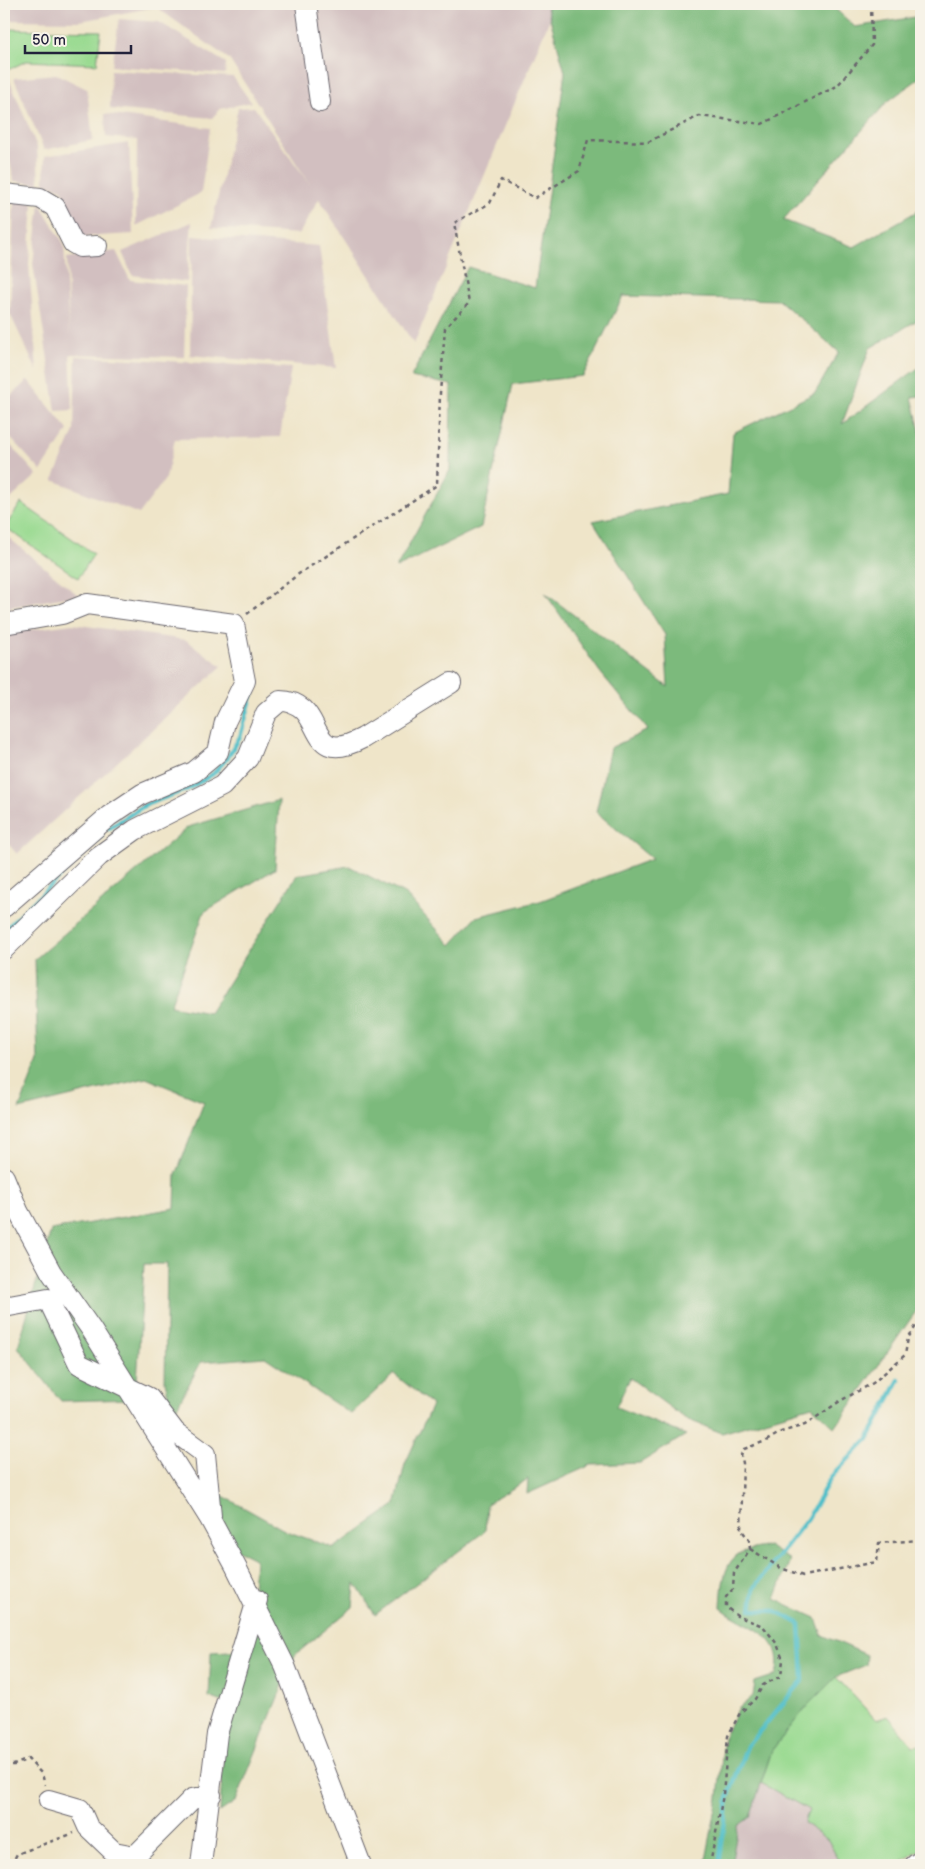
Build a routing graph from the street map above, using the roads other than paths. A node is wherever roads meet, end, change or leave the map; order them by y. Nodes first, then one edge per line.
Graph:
1 (306, 4) edge
2 (320, 102) dead end
3 (4, 194) edge
4 (97, 246) dead end
5 (4, 624) edge
6 (451, 683) dead end
7 (245, 723) junction
8 (4, 906) edge
9 (4, 949) edge
10 (4, 1176) edge
11 (4, 1307) edge
12 (210, 1795) junction
13 (49, 1800) road end
14 (921, 1861) edge
15 (201, 1865) edge
16 (361, 1865) edge
17 (915, 1865) edge

1 - 2 street
3 - 4 street
5 - 7 street
6 - 7 street
7 - 8 street
7 - 9 street
10 - 16 street
11 - 12 street
12 - 13 street
12 - 15 street
14 - 17 street

